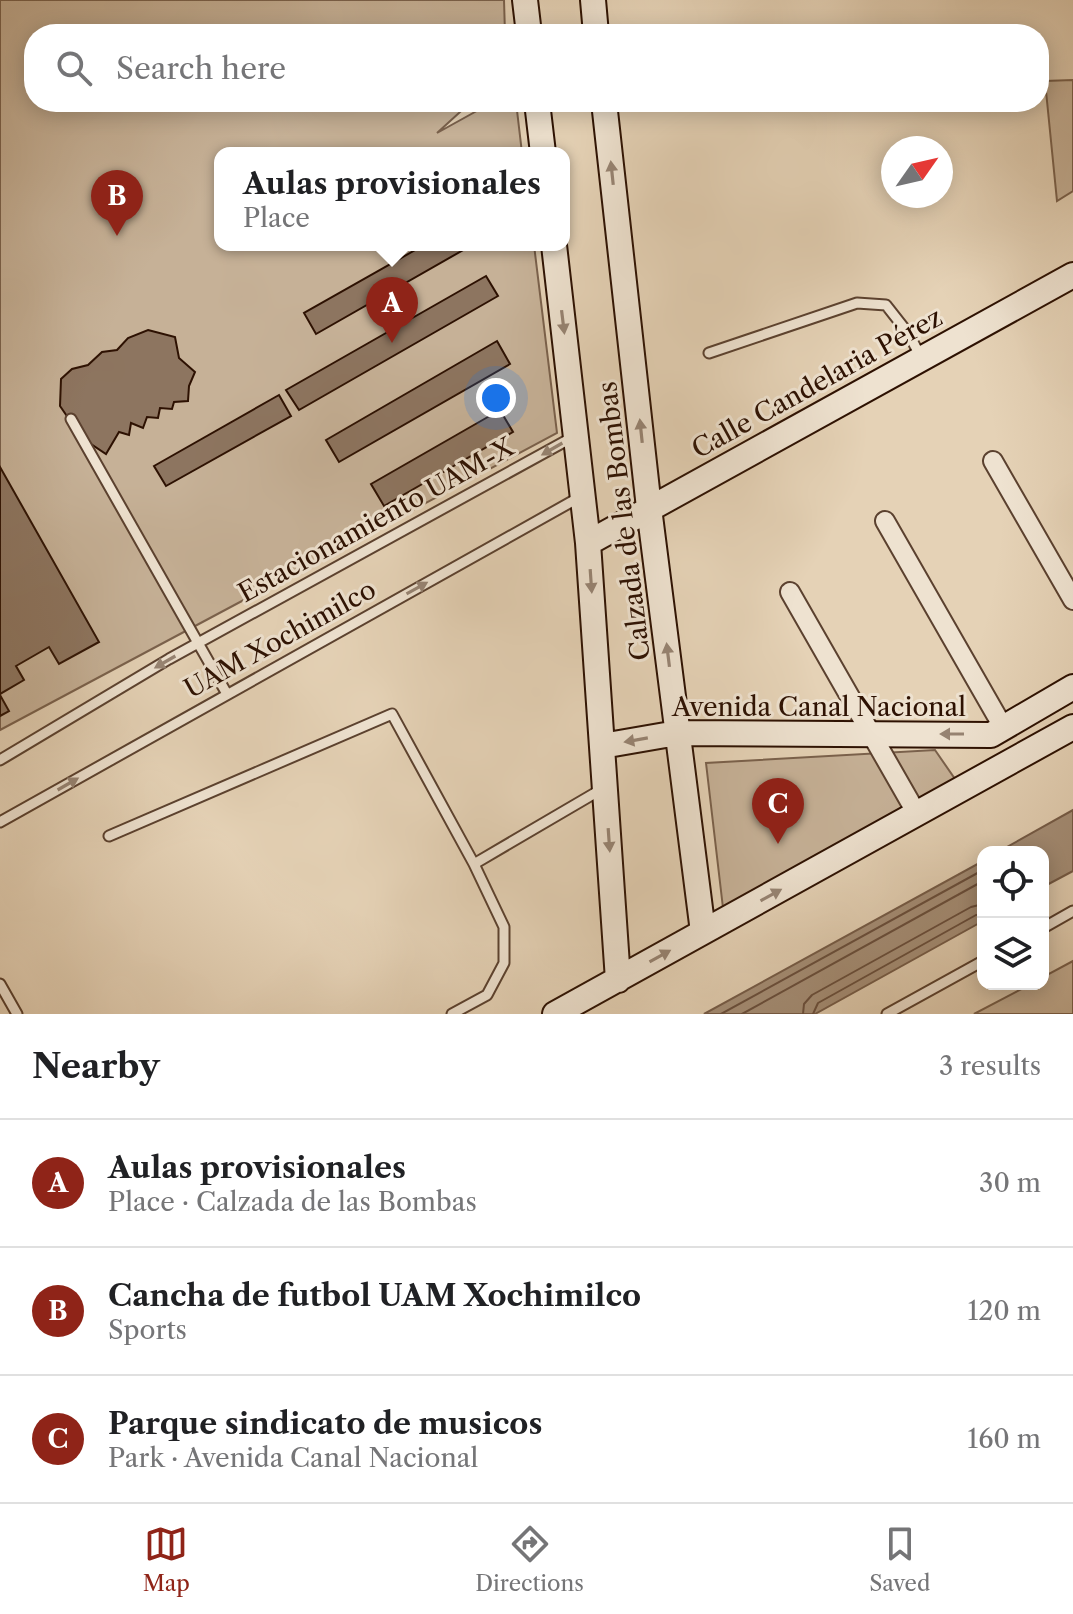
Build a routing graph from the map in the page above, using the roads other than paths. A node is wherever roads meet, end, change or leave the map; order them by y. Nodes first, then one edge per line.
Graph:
1 (525, 0) edge
2 (593, 0) edge
3 (528, 24) edge
4 (595, 24) edge
5 (538, 112) edge
6 (605, 112) edge
7 (542, 147) edge
8 (555, 251) edge
9 (1073, 275) edge
10 (709, 353) dead end
11 (921, 357) junction
12 (71, 419) dead end
13 (576, 435) junction
14 (993, 461) dead end
15 (583, 496) junction
16 (649, 508) junction
17 (885, 521) dead end
18 (588, 543) junction
19 (790, 592) dead end
20 (1073, 600) edge
21 (198, 644) junction
22 (1073, 687) edge
23 (227, 694) junction
24 (1003, 727) junction
25 (1073, 727) edge
26 (677, 733) junction
27 (873, 734) junction
28 (602, 746) junction
29 (0, 760) edge
30 (605, 788) junction
31 (917, 814) junction
32 (0, 822) edge
33 (109, 836) dead end
34 (474, 864) junction
35 (1073, 911) edge
36 (1049, 925) edge
37 (703, 932) junction
38 (977, 964) edge
39 (618, 980) junction
40 (0, 984) edge
41 (17, 1014) edge
42 (452, 1014) edge
43 (555, 1014) edge
44 (887, 1014) edge

1 - 3 main road
2 - 4 main road
5 - 7 main road
16 -> 6 main road, Calzada de las Bombas
8 -> 13 main road, Calzada de las Bombas
9 - 11 main road, Calle Candelaria Pérez
10 - 11 lane
11 - 16 main road, Calle Candelaria Pérez
12 - 21 lane
13 - 15 main road, Calzada de las Bombas
13 -> 21 lane, Estacionamiento UAM-X
14 - 20 street
15 - 18 main road, Calzada de las Bombas
23 -> 15 lane, UAM Xochimilco
16 - 18 main road, Calle Candelaria Pérez
26 -> 16 main road, Calzada de las Bombas
17 - 24 street
18 -> 28 main road, Calzada de las Bombas
19 - 27 street
21 - 23 lane
21 -> 29 lane, Estacionamiento UAM-X
22 - 24 main road, Avenida Canal Nacional
32 -> 23 lane, UAM Xochimilco
24 -> 27 main road, Avenida Canal Nacional
25 - 31 main road
26 - 27 main road, Avenida Canal Nacional
26 -> 28 main road, Avenida Canal Nacional
26 - 37 main road, Calzada de las Bombas
27 - 31 street
28 - 30 main road, Calzada de las Bombas
30 - 34 lane
30 -> 39 main road, Calzada de las Bombas
37 -> 31 main road
33 - 34 lane
34 - 42 lane
35 - 36 lane
39 -> 37 main road
38 - 44 lane
39 - 43 main road
40 - 41 lane

